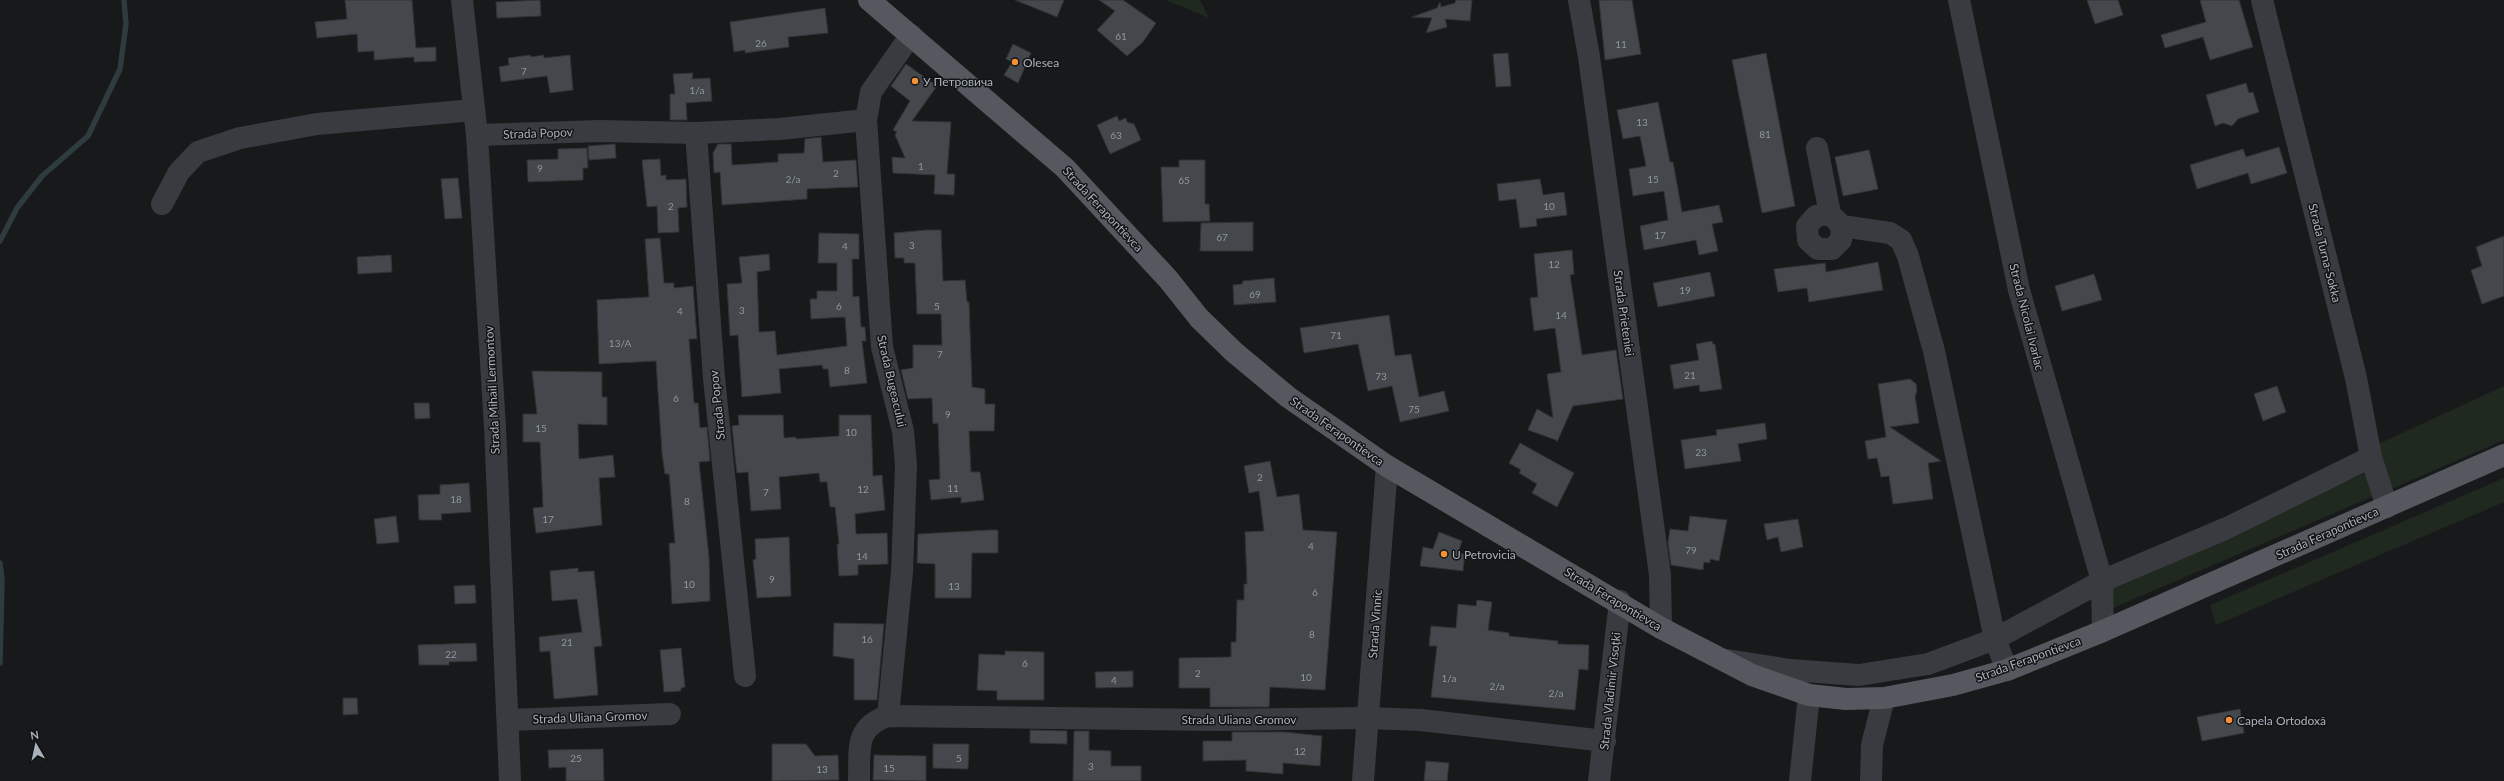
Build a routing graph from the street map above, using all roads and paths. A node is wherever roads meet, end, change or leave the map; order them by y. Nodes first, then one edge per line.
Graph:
1 (462, 0) edge
2 (869, 0) edge
3 (1579, 0) edge
4 (1959, 0) edge
5 (2262, 0) edge
6 (911, 35) junction
7 (474, 110) junction
8 (866, 120) junction
9 (696, 133) junction
10 (477, 135) junction
11 (1817, 148) dead end
12 (162, 204) dead end
13 (2504, 455) edge
14 (2371, 456) junction
15 (1387, 466) junction
16 (2387, 507) junction
17 (2102, 581) junction
18 (1620, 601) junction
19 (1661, 628) junction
20 (2103, 632) junction
21 (1994, 639) junction
22 (1717, 659) junction
23 (2007, 670) junction
24 (745, 676) dead end
25 (1809, 695) junction
26 (1884, 698) junction
27 (670, 714) dead end
28 (880, 718) junction
29 (1368, 718) junction
30 (509, 720) junction
31 (1605, 742) junction
32 (510, 781) edge
33 (859, 781) edge
34 (1363, 781) edge
35 (1599, 781) edge
36 (1800, 781) edge
37 (1871, 781) edge

1 - 7 street, Strada Mihail Lermontov
2 - 6 main road, Strada Ferapontievca
3 - 19 street, Strada Prieteniei
4 - 17 street, Strada Nicolai Ivarlac
5 - 14 street, Strada Turna-Sokka
6 - 8 street, Strada Bugeacului
6 - 15 main road, Strada Ferapontievca
7 - 10 street, Strada Mihail Lermontov
7 - 12 street
8 - 9 street, Strada Popov
8 - 28 street, Strada Bugeacului
9 - 10 street, Strada Popov
9 - 24 street, Strada Popov
10 - 30 street, Strada Mihail Lermontov
11 - 21 street
13 - 16 main road, Strada Ferapontievca
14 - 16 street, Strada Turna-Sokka
14 - 17 street
15 - 18 main road, Strada Ferapontievca
15 - 29 street, Strada Vinnic
16 - 20 main road, Strada Ferapontievca
17 - 20 street, Strada Nicolai Ivarlac
17 - 21 street
18 - 19 main road, Strada Ferapontievca
18 - 31 street, Strada Vladimir Vîsoțki
19 - 22 main road, Strada Ferapontievca
20 - 23 main road, Strada Ferapontievca
21 - 22 street
21 - 23 street
22 - 25 main road, Strada Ferapontievca
23 - 26 main road, Strada Ferapontievca
25 - 26 main road, Strada Ferapontievca
25 - 36 street
26 - 37 street
27 - 30 street, Strada Uliana Gromov
28 - 29 street, Strada Uliana Gromov
28 - 33 street, Strada Bugeacului
29 - 31 street, Strada Uliana Gromov
29 - 34 street, Strada Vinnic
30 - 32 street, Strada Mihail Lermontov
31 - 35 street, Strada Vladimir Vîsoțki

